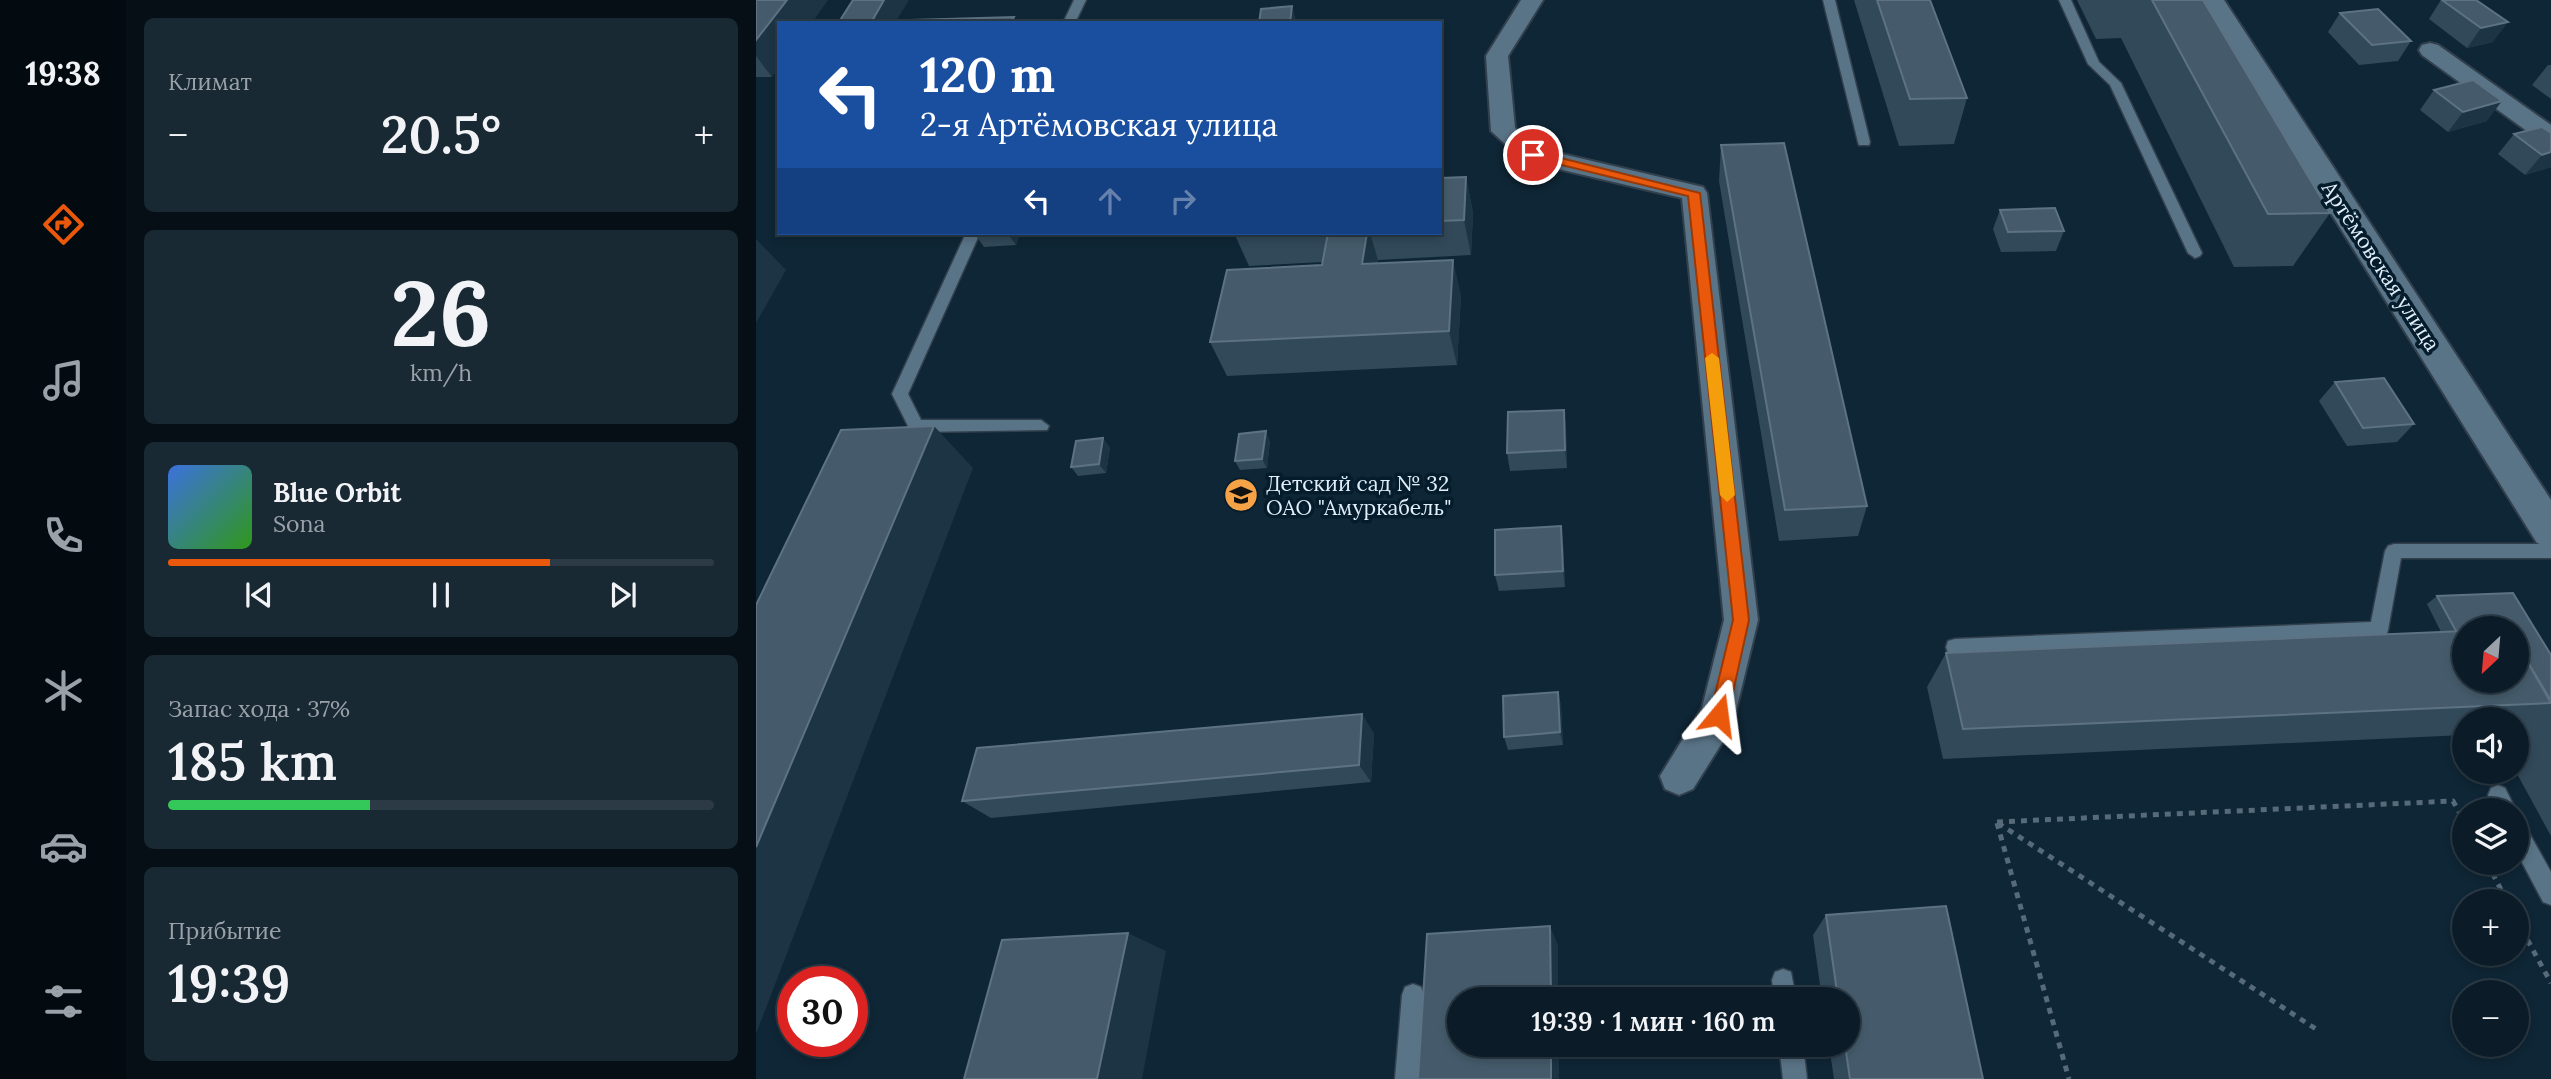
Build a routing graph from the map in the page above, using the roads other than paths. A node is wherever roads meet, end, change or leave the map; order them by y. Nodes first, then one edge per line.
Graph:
1 (1080, 0) edge
2 (1532, 0) edge
3 (1829, 0) edge
4 (2065, 0) edge
5 (2211, 0) edge
6 (1070, 21) edge
7 (2430, 50) dead end
8 (2551, 137) edge
9 (1864, 142) dead end
10 (973, 235) edge
11 (2195, 253) dead end
12 (1041, 426) dead end
13 (2551, 532) edge
14 (2551, 551) edge
15 (1955, 647) dead end
16 (1679, 776) dead end
17 (2529, 853) edge
18 (2551, 894) edge
19 (1413, 995) dead end
20 (1793, 1057) edge
21 (1407, 1079) edge
22 (1796, 1079) edge

1 - 6 lane
2 - 16 street
3 - 9 lane
4 - 11 lane
5 - 13 street, Артёмовская улица
7 - 8 street
10 - 12 lane
14 - 15 lane
17 - 18 lane
19 - 21 lane
20 - 22 lane

